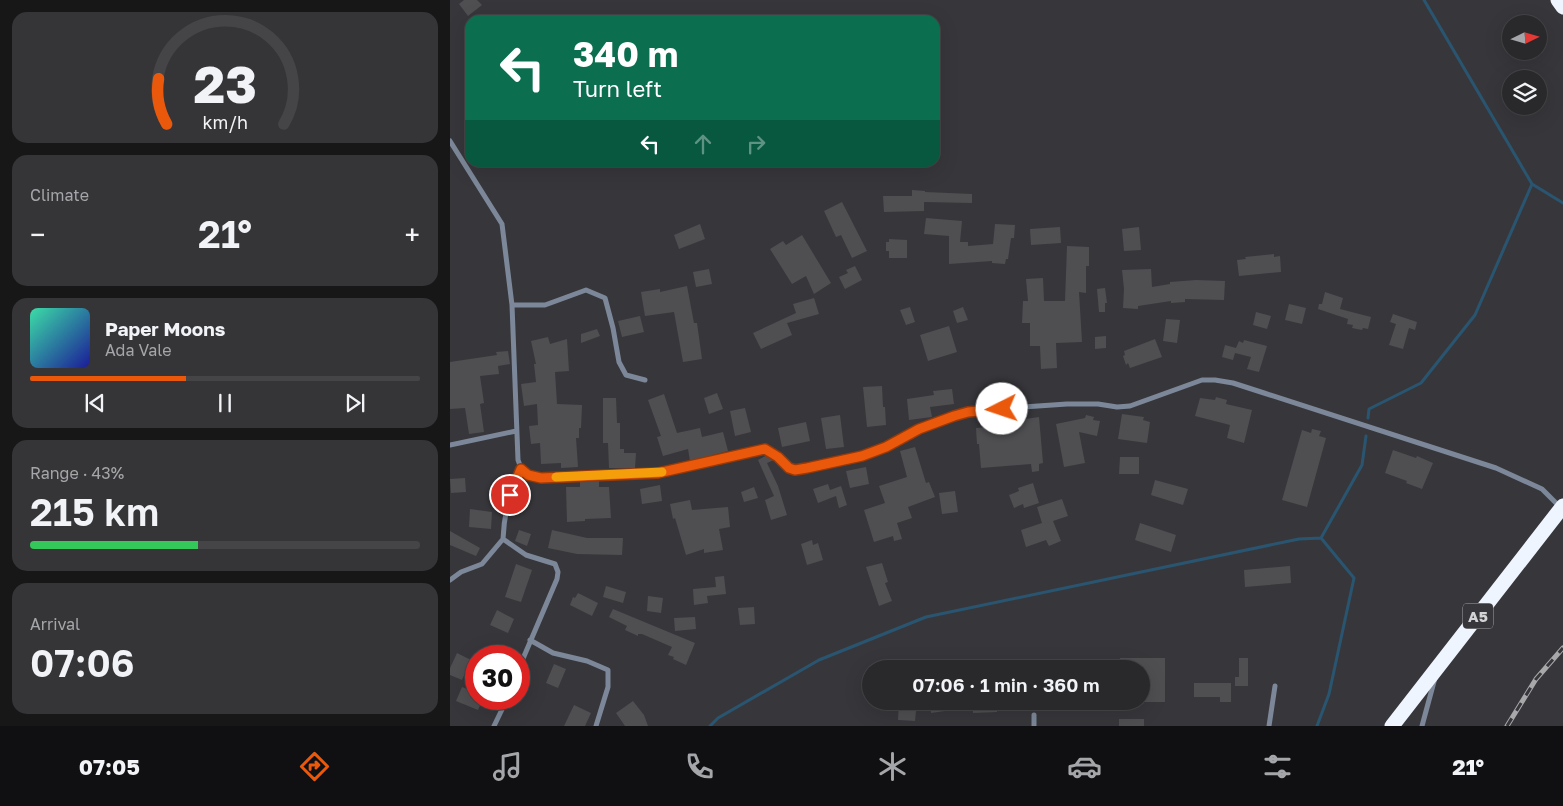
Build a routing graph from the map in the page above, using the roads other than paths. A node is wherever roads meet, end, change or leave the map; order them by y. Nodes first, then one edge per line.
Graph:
1 (1558, 0) edge
2 (1563, 7) edge
3 (450, 141) edge
4 (465, 165) edge
5 (466, 167) edge
6 (512, 305) junction
7 (645, 380) dead end
8 (516, 431) junction
9 (450, 445) edge
10 (521, 469) junction
11 (1562, 507) edge
12 (503, 539) junction
13 (450, 580) edge
14 (530, 640) junction
15 (528, 645) edge
16 (1439, 666) junction
17 (1275, 686) dead end
18 (502, 710) edge
19 (1034, 715) dead end
20 (494, 726) edge
21 (596, 726) edge
22 (1034, 726) edge
23 (1269, 726) edge
24 (1392, 726) edge
25 (1422, 726) edge

1 - 2 highway
3 - 4 street
5 - 6 street
6 - 7 street
6 - 8 street
8 - 9 street
8 - 10 street
10 - 11 street
10 - 12 street
11 - 16 highway, A5
12 - 13 street
12 - 14 street
14 - 15 street
14 - 21 street
16 - 24 highway, A5
16 - 25 street
17 - 23 street
18 - 20 street
19 - 22 street

